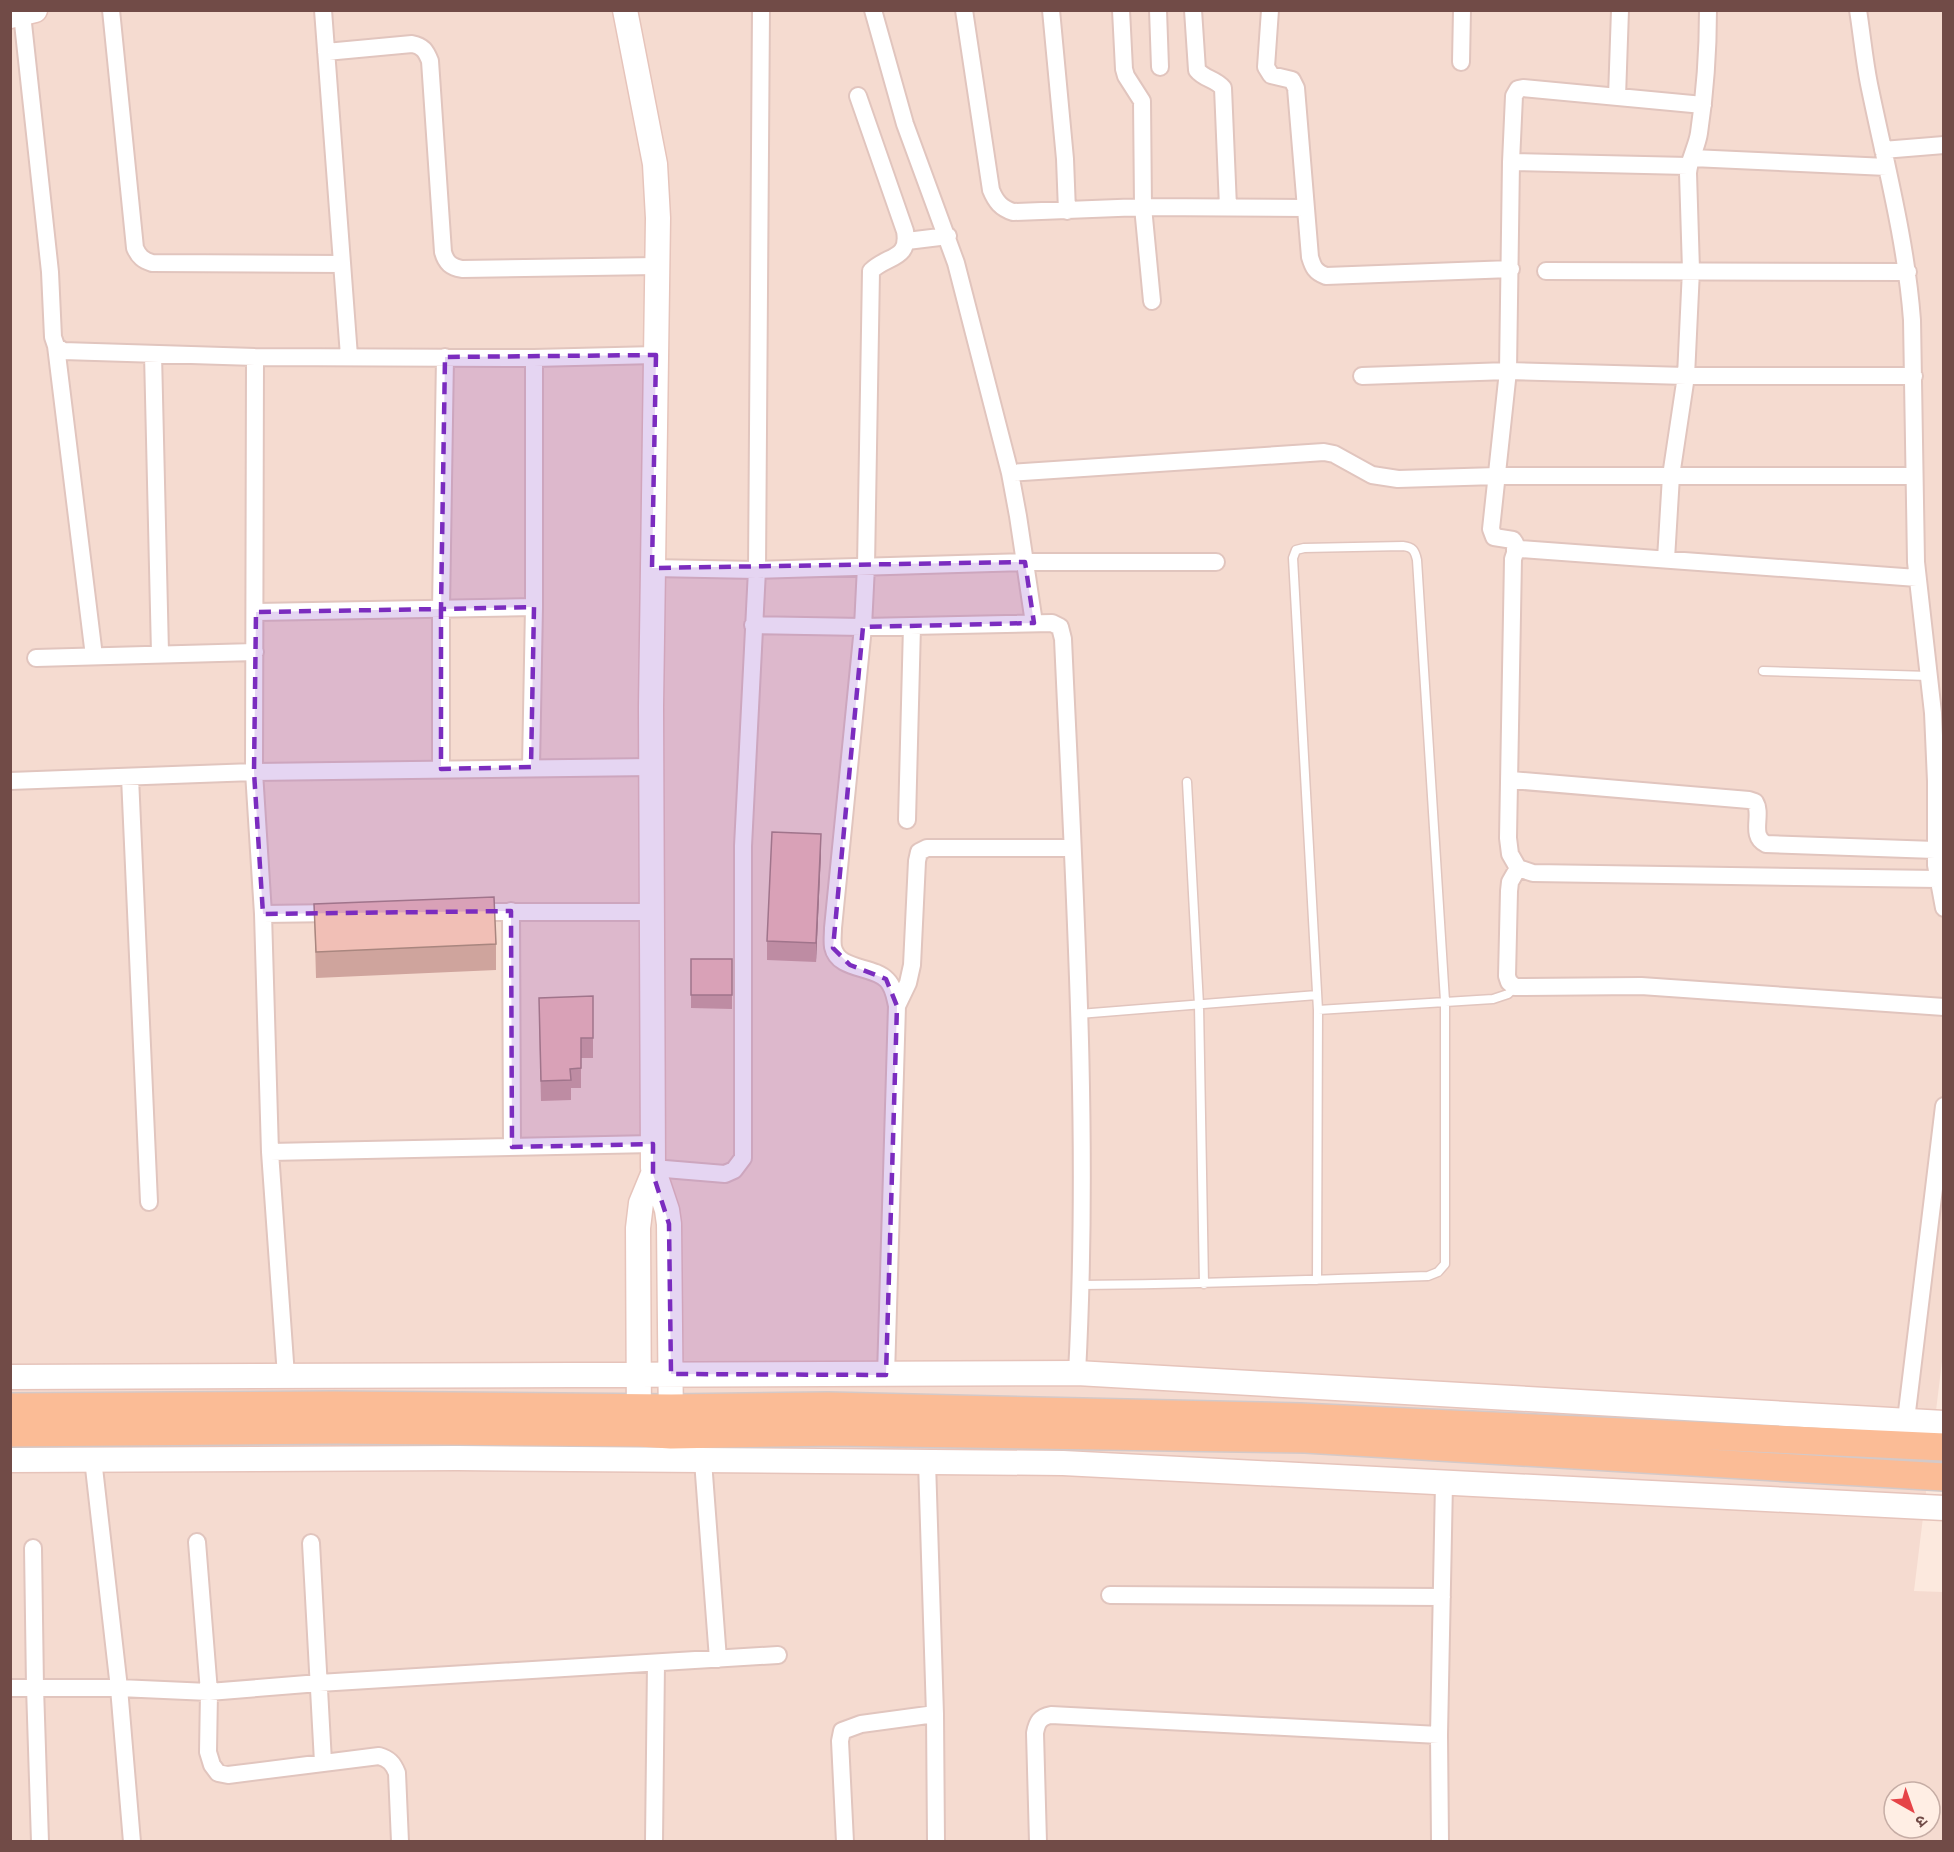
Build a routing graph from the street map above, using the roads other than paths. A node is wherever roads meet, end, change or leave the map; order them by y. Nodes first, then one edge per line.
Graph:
1 (111, 10) edge
2 (322, 10) edge
3 (626, 10) edge
4 (761, 10) edge
5 (873, 10) edge
6 (964, 10) edge
7 (1051, 10) edge
8 (1121, 10) edge
9 (1158, 10) edge
10 (1193, 10) edge
11 (1270, 10) edge
12 (1462, 10) edge
13 (1620, 10) edge
14 (1708, 10) edge
15 (1858, 10) edge
16 (22, 14) edge
17 (326, 52) junction
18 (1461, 63) dead end
19 (1160, 67) dead end
20 (858, 96) dead end
21 (1617, 97) junction
22 (1702, 105) junction
23 (1944, 145) edge
24 (1883, 150) junction
25 (1511, 162) junction
26 (1690, 162) junction
27 (1887, 167) junction
28 (1143, 207) junction
29 (1228, 207) junction
30 (1306, 208) junction
31 (1066, 211) junction
32 (948, 236) junction
33 (907, 242) junction
34 (342, 264) junction
35 (657, 266) junction
36 (1511, 269) junction
37 (1691, 270) junction
38 (1546, 271) dead end
39 (1908, 272) junction
40 (1152, 301) dead end
41 (56, 346) junction
42 (153, 354) junction
43 (656, 355) junction
44 (349, 356) junction
45 (255, 357) junction
46 (445, 357) junction
47 (534, 358) junction
48 (1508, 371) junction
49 (1362, 376) dead end
50 (1686, 376) junction
51 (1914, 376) junction
52 (1010, 473) junction
53 (1497, 476) junction
54 (1671, 476) junction
55 (1914, 476) junction
56 (1515, 553) junction
57 (1666, 559) junction
58 (1025, 562) junction
59 (1216, 562) dead end
60 (866, 566) junction
61 (652, 568) junction
62 (757, 570) junction
63 (1917, 578) junction
64 (534, 608) junction
65 (441, 609) junction
66 (256, 612) junction
67 (1034, 623) junction
68 (753, 626) junction
69 (912, 626) junction
70 (863, 627) junction
71 (255, 652) junction
72 (160, 653) junction
73 (93, 656) junction
74 (36, 658) dead end
75 (1763, 671) dead end
76 (1929, 676) junction
77 (652, 766) junction
78 (531, 767) junction
79 (441, 769) junction
80 (254, 772) junction
81 (130, 777) junction
82 (1511, 780) junction
83 (10, 781) edge
84 (1187, 782) dead end
85 (907, 820) dead end
86 (1072, 848) junction
87 (1935, 850) junction
88 (1518, 868) junction
89 (1938, 879) junction
90 (1944, 908) edge
91 (511, 911) junction
92 (452, 912) edge
93 (652, 912) junction
94 (358, 913) edge
95 (263, 914) junction
96 (1515, 987) junction
97 (1317, 994) junction
98 (1445, 1001) junction
99 (1199, 1005) junction
100 (897, 1006) junction
101 (1944, 1007) edge
102 (1317, 1010) junction
103 (1079, 1014) junction
104 (1944, 1106) edge
105 (653, 1144) junction
106 (512, 1147) junction
107 (270, 1152) junction
108 (653, 1171) junction
109 (148, 1202) dead end
110 (1317, 1280) junction
111 (1204, 1284) junction
112 (1082, 1285) junction
113 (1077, 1373) junction
114 (638, 1374) junction
115 (670, 1374) junction
116 (886, 1374) junction
117 (286, 1376) junction
118 (10, 1377) edge
119 (10, 1407) edge
120 (671, 1408) junction
121 (639, 1419) junction
122 (1906, 1420) junction
123 (1944, 1423) edge
124 (10, 1433) edge
125 (1944, 1447) edge
126 (671, 1448) junction
127 (93, 1459) junction
128 (10, 1460) edge
129 (638, 1460) junction
130 (703, 1461) junction
131 (927, 1462) junction
132 (1944, 1477) edge
133 (1444, 1483) junction
134 (1944, 1508) edge
135 (197, 1542) dead end
136 (310, 1544) dead end
137 (33, 1548) dead end
138 (1110, 1595) dead end
139 (1442, 1596) junction
140 (778, 1655) dead end
141 (718, 1659) junction
142 (656, 1664) junction
143 (320, 1683) junction
144 (35, 1687) junction
145 (10, 1688) edge
146 (119, 1688) junction
147 (209, 1692) junction
148 (935, 1714) junction
149 (1439, 1736) junction
150 (323, 1762) junction
151 (40, 1842) edge
152 (132, 1842) edge
153 (400, 1842) edge
154 (654, 1842) edge
155 (845, 1842) edge
156 (936, 1842) edge
157 (1038, 1842) edge
158 (1440, 1842) edge

1 - 34 street
2 - 17 street
3 - 35 main road
4 - 62 street
5 - 32 street
6 - 31 street
7 - 31 street
8 - 28 street
9 - 19 street
10 - 29 street
11 - 30 street
12 - 18 street
13 - 21 street
14 - 22 street
15 - 24 street
16 - 41 street
17 - 34 street
17 - 35 street
20 - 33 street
21 - 22 street
21 - 25 street
22 - 26 street
23 - 24 street
24 - 27 street
25 - 26 street
25 - 36 street
26 - 27 street
26 - 37 street
27 - 39 street
28 - 29 street
28 - 31 street
28 - 40 street
29 - 30 street
30 - 36 street
32 - 33 street
32 - 52 street
33 - 60 street
34 - 44 street
35 - 43 main road
36 - 48 street
37 - 38 street
37 - 39 street
37 - 50 street
39 - 51 street
41 - 42 street
41 - 73 street
42 - 45 street
42 - 72 street
43 - 47 street
43 - 61 main road
44 - 45 street
44 - 46 street
45 - 66 street
46 - 47 street
46 - 65 street
47 - 64 street
48 - 49 street
48 - 50 street
48 - 53 street
50 - 51 street
50 - 54 street
51 - 55 street
52 - 53 street
52 - 58 street
53 - 54 street
53 - 56 street
54 - 55 street
54 - 57 street
55 - 63 street
56 - 57 street
56 - 82 street
57 - 63 street
58 - 59 street
58 - 60 street
58 - 67 street
60 - 62 street
60 - 70 street
61 - 62 street
61 - 77 main road
62 - 68 street
63 - 76 street
64 - 65 street
64 - 78 street
65 - 66 street
65 - 79 street
66 - 71 street
67 - 69 street
67 - 86 street
68 - 70 street
68 - 108 street
69 - 70 street
69 - 85 street
70 - 100 street
71 - 72 street
71 - 80 street
72 - 73 street
73 - 74 street
75 - 76 lane
76 - 87 street
77 - 78 street
77 - 93 main road
78 - 79 street
79 - 80 street
80 - 81 street
80 - 95 street
81 - 83 street
81 - 109 street
82 - 87 street
82 - 88 street
84 - 99 lane
86 - 100 street
86 - 103 street
87 - 89 street
88 - 89 street
88 - 96 street
89 - 90 street
91 - 92 street
91 - 93 street
91 - 106 street
93 - 105 main road
94 - 95 street
95 - 107 street
96 - 98 lane
96 - 101 street
97 - 98 lane
97 - 99 lane
97 - 102 lane
98 - 102 lane
98 - 110 lane
99 - 103 lane
99 - 111 lane
100 - 116 street
102 - 110 lane
103 - 112 street
104 - 122 street
105 - 106 street
105 - 108 main road
106 - 107 street
107 - 117 street
108 - 114 main road
108 - 115 main road
110 - 111 lane
111 - 112 lane
112 - 113 street
113 - 116 main road
113 - 122 main road
114 - 115 main road
114 - 117 main road
114 - 121 main road
115 - 116 main road
115 - 120 main road
117 - 118 main road
119 - 121 main road
120 - 121 main road
120 - 125 main road
120 - 126 main road
121 - 124 main road
121 - 126 main road
121 - 129 main road
122 - 123 main road
126 - 129 main road
126 - 130 main road
126 - 132 main road
127 - 128 main road
127 - 129 main road
127 - 146 street
130 - 131 main road
130 - 141 street
131 - 133 main road
131 - 148 street
133 - 134 main road
133 - 139 street
135 - 147 street
136 - 143 street
137 - 144 street
138 - 139 street
139 - 149 street
140 - 141 street
141 - 142 street
142 - 143 street
142 - 154 street
143 - 147 street
143 - 150 street
144 - 145 street
144 - 146 street
144 - 151 street
146 - 147 street
146 - 152 street
147 - 150 street
148 - 155 street
148 - 156 street
149 - 157 street
149 - 158 street
150 - 153 street

